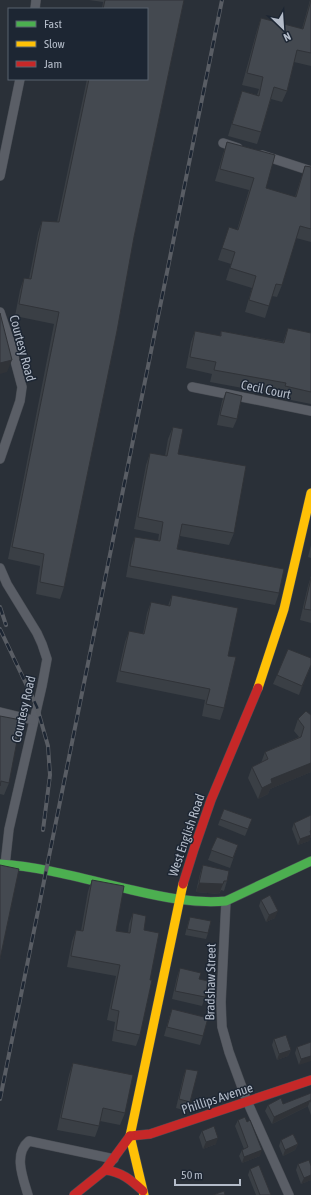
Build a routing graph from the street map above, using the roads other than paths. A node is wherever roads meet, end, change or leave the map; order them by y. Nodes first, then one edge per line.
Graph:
1 (20, 80) edge
2 (222, 143) dead end
3 (311, 171) edge
4 (0, 176) edge
5 (0, 312) edge
6 (192, 387) dead end
7 (311, 411) edge
8 (0, 459) edge
9 (311, 493) edge
10 (0, 568) edge
11 (0, 712) edge
12 (34, 720) junction
13 (311, 861) edge
14 (3, 865) edge
15 (180, 898) junction
16 (226, 901) junction
17 (311, 1080) edge
18 (248, 1101) junction
19 (130, 1136) junction
20 (114, 1159) junction
21 (105, 1170) junction
22 (144, 1193) edge
23 (28, 1195) edge
24 (74, 1195) edge
25 (289, 1195) edge

1 - 4 street
2 - 3 street
5 - 8 street, Courtesy Road
6 - 7 street, Cecil Court
9 - 15 main road, West English Road
10 - 12 street, Courtesy Road
11 - 12 street
12 - 14 street, Courtesy Road
13 - 16 main road
14 - 15 main road
15 - 16 main road
15 - 19 main road, West English Road
16 - 18 street, Bradshaw Street
17 - 18 main road, Phillips Avenue
18 - 19 main road, Phillips Avenue
18 - 25 street, Bradshaw Street
19 - 20 main road
19 - 22 main road, West English Road
20 - 21 main road
20 - 23 street
21 - 22 main road
21 - 24 main road

